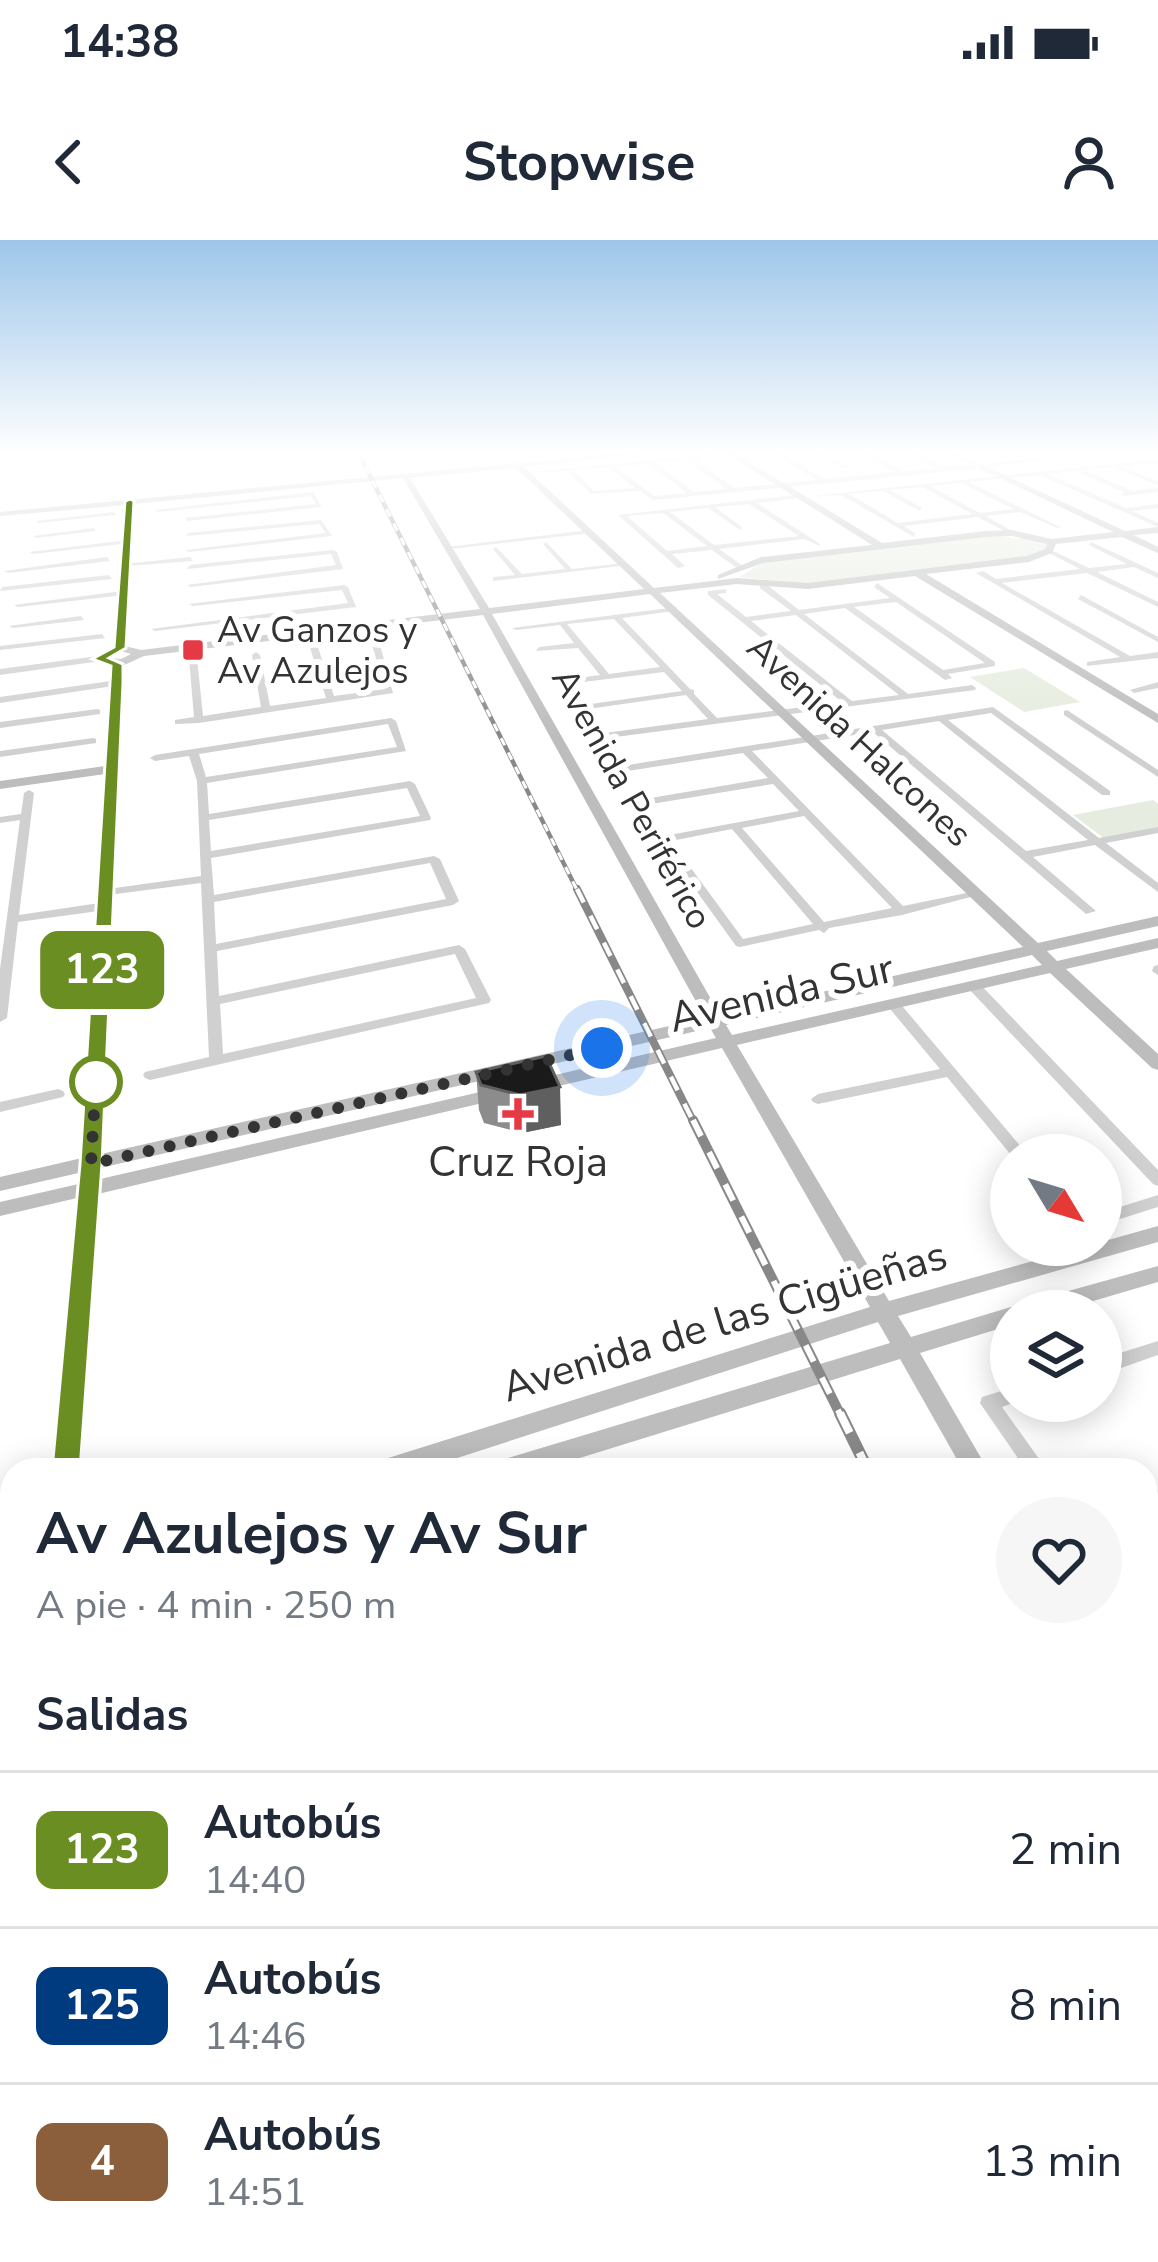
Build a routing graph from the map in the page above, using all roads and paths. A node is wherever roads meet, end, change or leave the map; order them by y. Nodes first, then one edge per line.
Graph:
1 (34, 546) edge
2 (85, 546) edge
3 (130, 546) edge
4 (189, 546) edge
5 (267, 546) edge
6 (456, 546) edge
7 (548, 546) edge
8 (605, 546) edge
9 (656, 546) edge
10 (727, 546) edge
11 (877, 546) edge
12 (1050, 546) joint
13 (1096, 546) edge
14 (450, 547) joint
15 (713, 548) junction
16 (496, 549) dead end
17 (33, 552) junction
18 (664, 553) junction
19 (107, 559) dead end
20 (190, 559) junction
21 (134, 564) junction
22 (624, 565) junction
23 (1136, 565) junction
24 (682, 566) dead end
25 (29, 568) junction
26 (8, 571) dead end
27 (570, 571) junction
28 (1093, 571) junction
29 (736, 572) junction
30 (917, 573) junction
31 (980, 573) dead end
32 (109, 577) dead end
33 (520, 577) junction
34 (1158, 577) edge
35 (496, 579) dead end
36 (997, 581) junction
37 (191, 585) junction
38 (878, 585) dead end
39 (22, 586) junction
40 (652, 588) junction
41 (766, 588) junction
42 (2, 589) edge
43 (723, 591) dead end
44 (122, 593) junction
45 (1081, 597) dead end
46 (898, 599) junction
47 (193, 604) junction
48 (18, 605) junction
49 (1158, 605) edge
50 (848, 606) junction
51 (482, 608) junction
52 (674, 609) junction
53 (796, 613) junction
54 (616, 616) junction
55 (81, 618) dead end
56 (743, 620) junction
57 (562, 623) junction
58 (194, 624) junction
59 (13, 626) junction
60 (516, 628) dead end
61 (155, 629) dead end
62 (309, 632) junction
63 (103, 636) dead end
64 (1158, 640) edge
65 (375, 641) dead end
66 (580, 645) junction
67 (5, 648) edge
68 (539, 649) dead end
69 (256, 655) dead end
70 (1158, 655) edge
71 (118, 656) junction
72 (193, 658) dead end
73 (98, 659) joint
74 (1129, 659) junction
75 (1090, 664) dead end
76 (668, 669) junction
77 (0, 673) edge
78 (940, 673) junction
79 (607, 678) junction
80 (117, 683) junction
81 (562, 683) dead end
82 (1158, 686) edge
83 (1134, 689) dead end
84 (691, 692) junction
85 (907, 697) junction
86 (0, 700) edge
87 (331, 700) junction
88 (848, 702) junction
89 (584, 708) dead end
90 (266, 710) junction
91 (782, 711) junction
92 (98, 712) dead end
93 (1067, 713) dead end
94 (940, 718) junction
95 (1158, 719) edge
96 (199, 720) junction
97 (714, 720) junction
98 (178, 722) dead end
99 (0, 725) edge
100 (875, 729) junction
101 (608, 735) dead end
102 (812, 738) junction
103 (93, 741) dead end
104 (745, 749) junction
105 (193, 752) junction
106 (0, 754) edge
107 (155, 758) dead end
108 (112, 769) junction
109 (615, 770) dead end
110 (1158, 774) edge
111 (776, 780) junction
112 (202, 781) junction
113 (0, 785) edge
114 (29, 793) dead end
115 (1106, 793) dead end
116 (633, 804) dead end
117 (808, 812) junction
118 (26, 817) junction
119 (203, 818) junction
120 (0, 820) edge
121 (734, 825) junction
122 (1158, 830) edge
123 (1096, 842) junction
124 (1025, 855) junction
125 (22, 856) junction
126 (204, 856) junction
127 (0, 859) edge
128 (205, 879) junction
129 (1158, 888) edge
130 (969, 895) junction
131 (17, 898) junction
132 (107, 899) junction
133 (207, 900) junction
134 (0, 901) edge
135 (902, 911) junction
136 (1090, 911) dead end
137 (16, 919) junction
138 (1158, 921) edge
139 (824, 928) junction
140 (1158, 943) edge
141 (209, 949) junction
142 (1034, 949) junction
143 (1055, 966) junction
144 (973, 985) junction
145 (2, 987) edge
146 (212, 1002) junction
147 (892, 1004) junction
148 (0, 1018) edge
149 (715, 1022) junction
150 (727, 1042) junction
151 (216, 1060) junction
152 (1158, 1064) edge
153 (526, 1065) junction
154 (950, 1072) junction
155 (150, 1075) dead end
156 (536, 1085) junction
157 (58, 1094) dead end
158 (818, 1100) dead end
159 (0, 1107) edge
160 (1002, 1134) edge
161 (91, 1164) junction
162 (1158, 1180) edge
163 (0, 1184) edge
164 (88, 1189) junction
165 (1158, 1201) edge
166 (0, 1209) edge
167 (1122, 1212) edge
168 (1158, 1234) edge
169 (1158, 1274) edge
170 (1102, 1290) edge
171 (883, 1312) junction
172 (990, 1322) edge
173 (906, 1346) junction
174 (1158, 1348) edge
175 (1122, 1359) edge
176 (1003, 1422) edge
177 (67, 1458) edge
178 (423, 1458) edge
179 (545, 1458) edge
180 (969, 1458) edge
181 (1028, 1458) edge

1 - 17 street
2 - 17 street
3 - 21 main road
4 - 20 street
5 - 20 street
6 - 14 street
7 - 27 street
8 - 22 main road, Avenida Halcones
9 - 18 street
10 - 15 street
11 - 29 main road
12 - 28 street
12 - 30 main road
13 - 23 street
14 - 51 main road, Avenida Periférico
15 - 18 street
15 - 29 street
16 - 33 street
17 - 25 street
18 - 24 street
19 - 25 street
20 - 21 street
20 - 37 street
20 - 37 street
21 - 44 main road
22 - 27 street
22 - 40 main road, Avenida Halcones
23 - 28 street
23 - 34 street
25 - 26 street
27 - 33 street
28 - 36 street
28 - 49 street
29 - 40 main road
29 - 41 main road
30 - 41 main road
30 - 95 main road
31 - 36 street
32 - 39 street
33 - 35 street
36 - 74 street
37 - 47 street
38 - 46 street
39 - 42 street
39 - 48 street
40 - 51 main road
40 - 52 main road, Avenida Halcones
41 - 53 street
43 - 56 street
44 - 48 street
44 - 71 main road
45 - 64 street
46 - 50 street
46 - 78 street
47 - 58 street
47 - 58 street
48 - 59 street
50 - 53 street
50 - 78 street
51 - 62 main road
51 - 149 main road, Avenida Periférico
52 - 54 street
52 - 91 main road, Avenida Halcones
53 - 56 street
53 - 85 street
54 - 57 street
54 - 76 street
55 - 59 street
56 - 88 street
57 - 60 street
57 - 66 street
58 - 61 street
59 - 67 street
62 - 71 main road
62 - 87 street
63 - 67 street
65 - 87 street
66 - 68 street
66 - 79 street
69 - 90 street
70 - 74 street
71 - 73 main road
71 - 80 main road
72 - 96 street
73 - 77 street
74 - 75 street
76 - 79 street
76 - 84 street
78 - 85 street
79 - 81 street
80 - 86 street
80 - 108 main road
82 - 83 street
84 - 89 street
84 - 97 street
85 - 88 street
87 - 90 street
88 - 91 street
90 - 96 street
91 - 97 street
91 - 102 main road, Avenida Halcones
92 - 99 street
93 - 110 street
94 - 100 street
94 - 115 street
94 - 123 street
96 - 98 street
97 - 101 street
100 - 102 street
100 - 124 street
102 - 104 street
102 - 130 main road, Avenida Halcones
103 - 106 street
104 - 109 street
104 - 111 street
105 - 107 street
105 - 112 street
105 - 112 street
108 - 113 main road
108 - 132 main road
111 - 116 street
111 - 117 street
112 - 119 street
114 - 118 street
117 - 121 street
117 - 135 street
118 - 120 street
118 - 125 street
119 - 126 street
119 - 126 street
121 - 139 street
121 - 139 street
122 - 123 street
123 - 124 street
123 - 129 street
124 - 136 street
125 - 127 street
125 - 131 street
126 - 128 street
128 - 132 street
128 - 133 street
130 - 135 street
130 - 142 main road, Avenida Halcones
131 - 134 street
131 - 137 street
132 - 137 street
132 - 161 main road
133 - 141 street
133 - 141 street
135 - 139 street
137 - 145 street
138 - 142 main road, Avenida Sur
140 - 143 main road, Avenida Sur
141 - 146 street
142 - 143 main road, Avenida Halcones
142 - 149 main road, Avenida Sur
143 - 144 main road, Avenida Sur
143 - 152 main road, Avenida Halcones
144 - 147 main road, Avenida Sur
144 - 162 street
145 - 148 street
146 - 151 street
146 - 151 street
147 - 150 main road, Avenida Sur
147 - 154 street
149 - 150 main road, Avenida Periférico
149 - 153 main road, Avenida Sur
150 - 156 main road, Avenida Sur
150 - 171 main road, Avenida Periférico
151 - 155 street
153 - 156 main road
153 - 161 main road, Avenida Sur
154 - 158 street
154 - 160 street
156 - 164 main road, Avenida Sur
157 - 159 street
161 - 163 main road, Avenida Sur
161 - 164 street
164 - 166 main road, Avenida Sur
164 - 177 main road
165 - 167 street
168 - 171 main road, Avenida de las Cigüeñas
169 - 170 main road
171 - 173 main road, Avenida Periférico
171 - 178 main road, Avenida de las Cigüeñas
172 - 173 main road, Avenida de las Cigüeñas
173 - 179 main road, Avenida de las Cigüeñas
173 - 180 main road, Avenida Periférico
174 - 175 street
176 - 181 street

